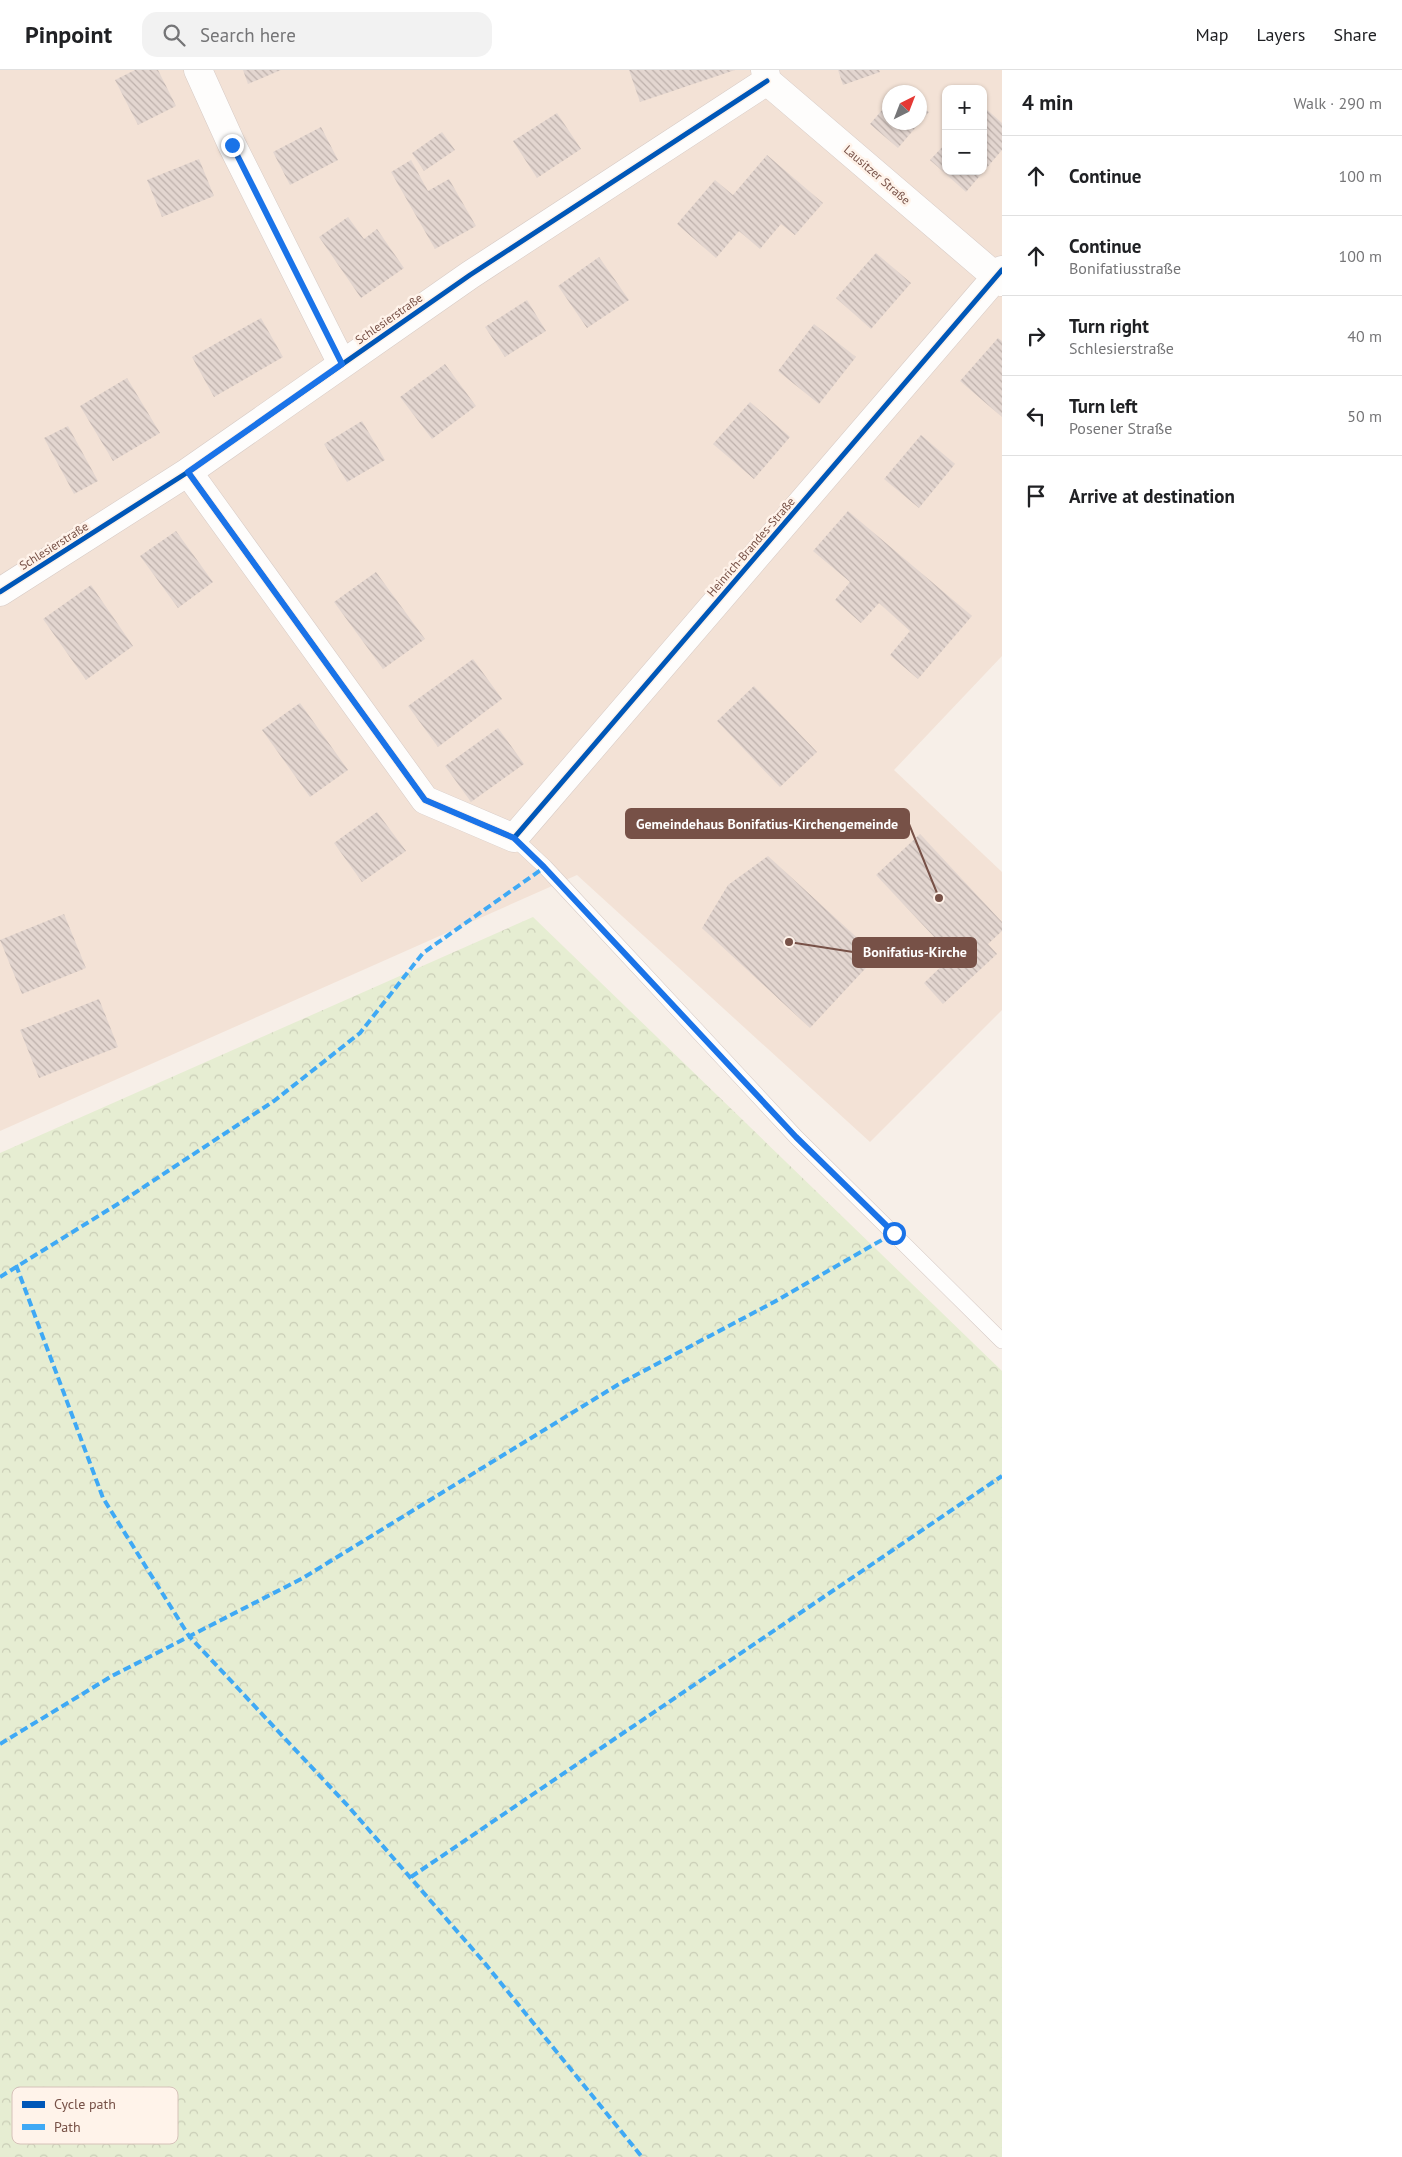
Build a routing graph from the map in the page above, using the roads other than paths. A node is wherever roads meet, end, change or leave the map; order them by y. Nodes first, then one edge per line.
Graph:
1 (198, 70) edge
2 (766, 75) edge
3 (1000, 276) edge
4 (342, 364) junction
5 (188, 472) junction
6 (0, 592) edge
7 (514, 838) junction
8 (1002, 1341) edge

1 - 4 street
2 - 3 street, Lausitzer Straße
2 - 4 street, Schlesierstraße
3 - 7 street, Heinrich-Brandes-Straße
4 - 5 street, Schlesierstraße
5 - 6 street, Schlesierstraße
5 - 7 street
7 - 8 lane

